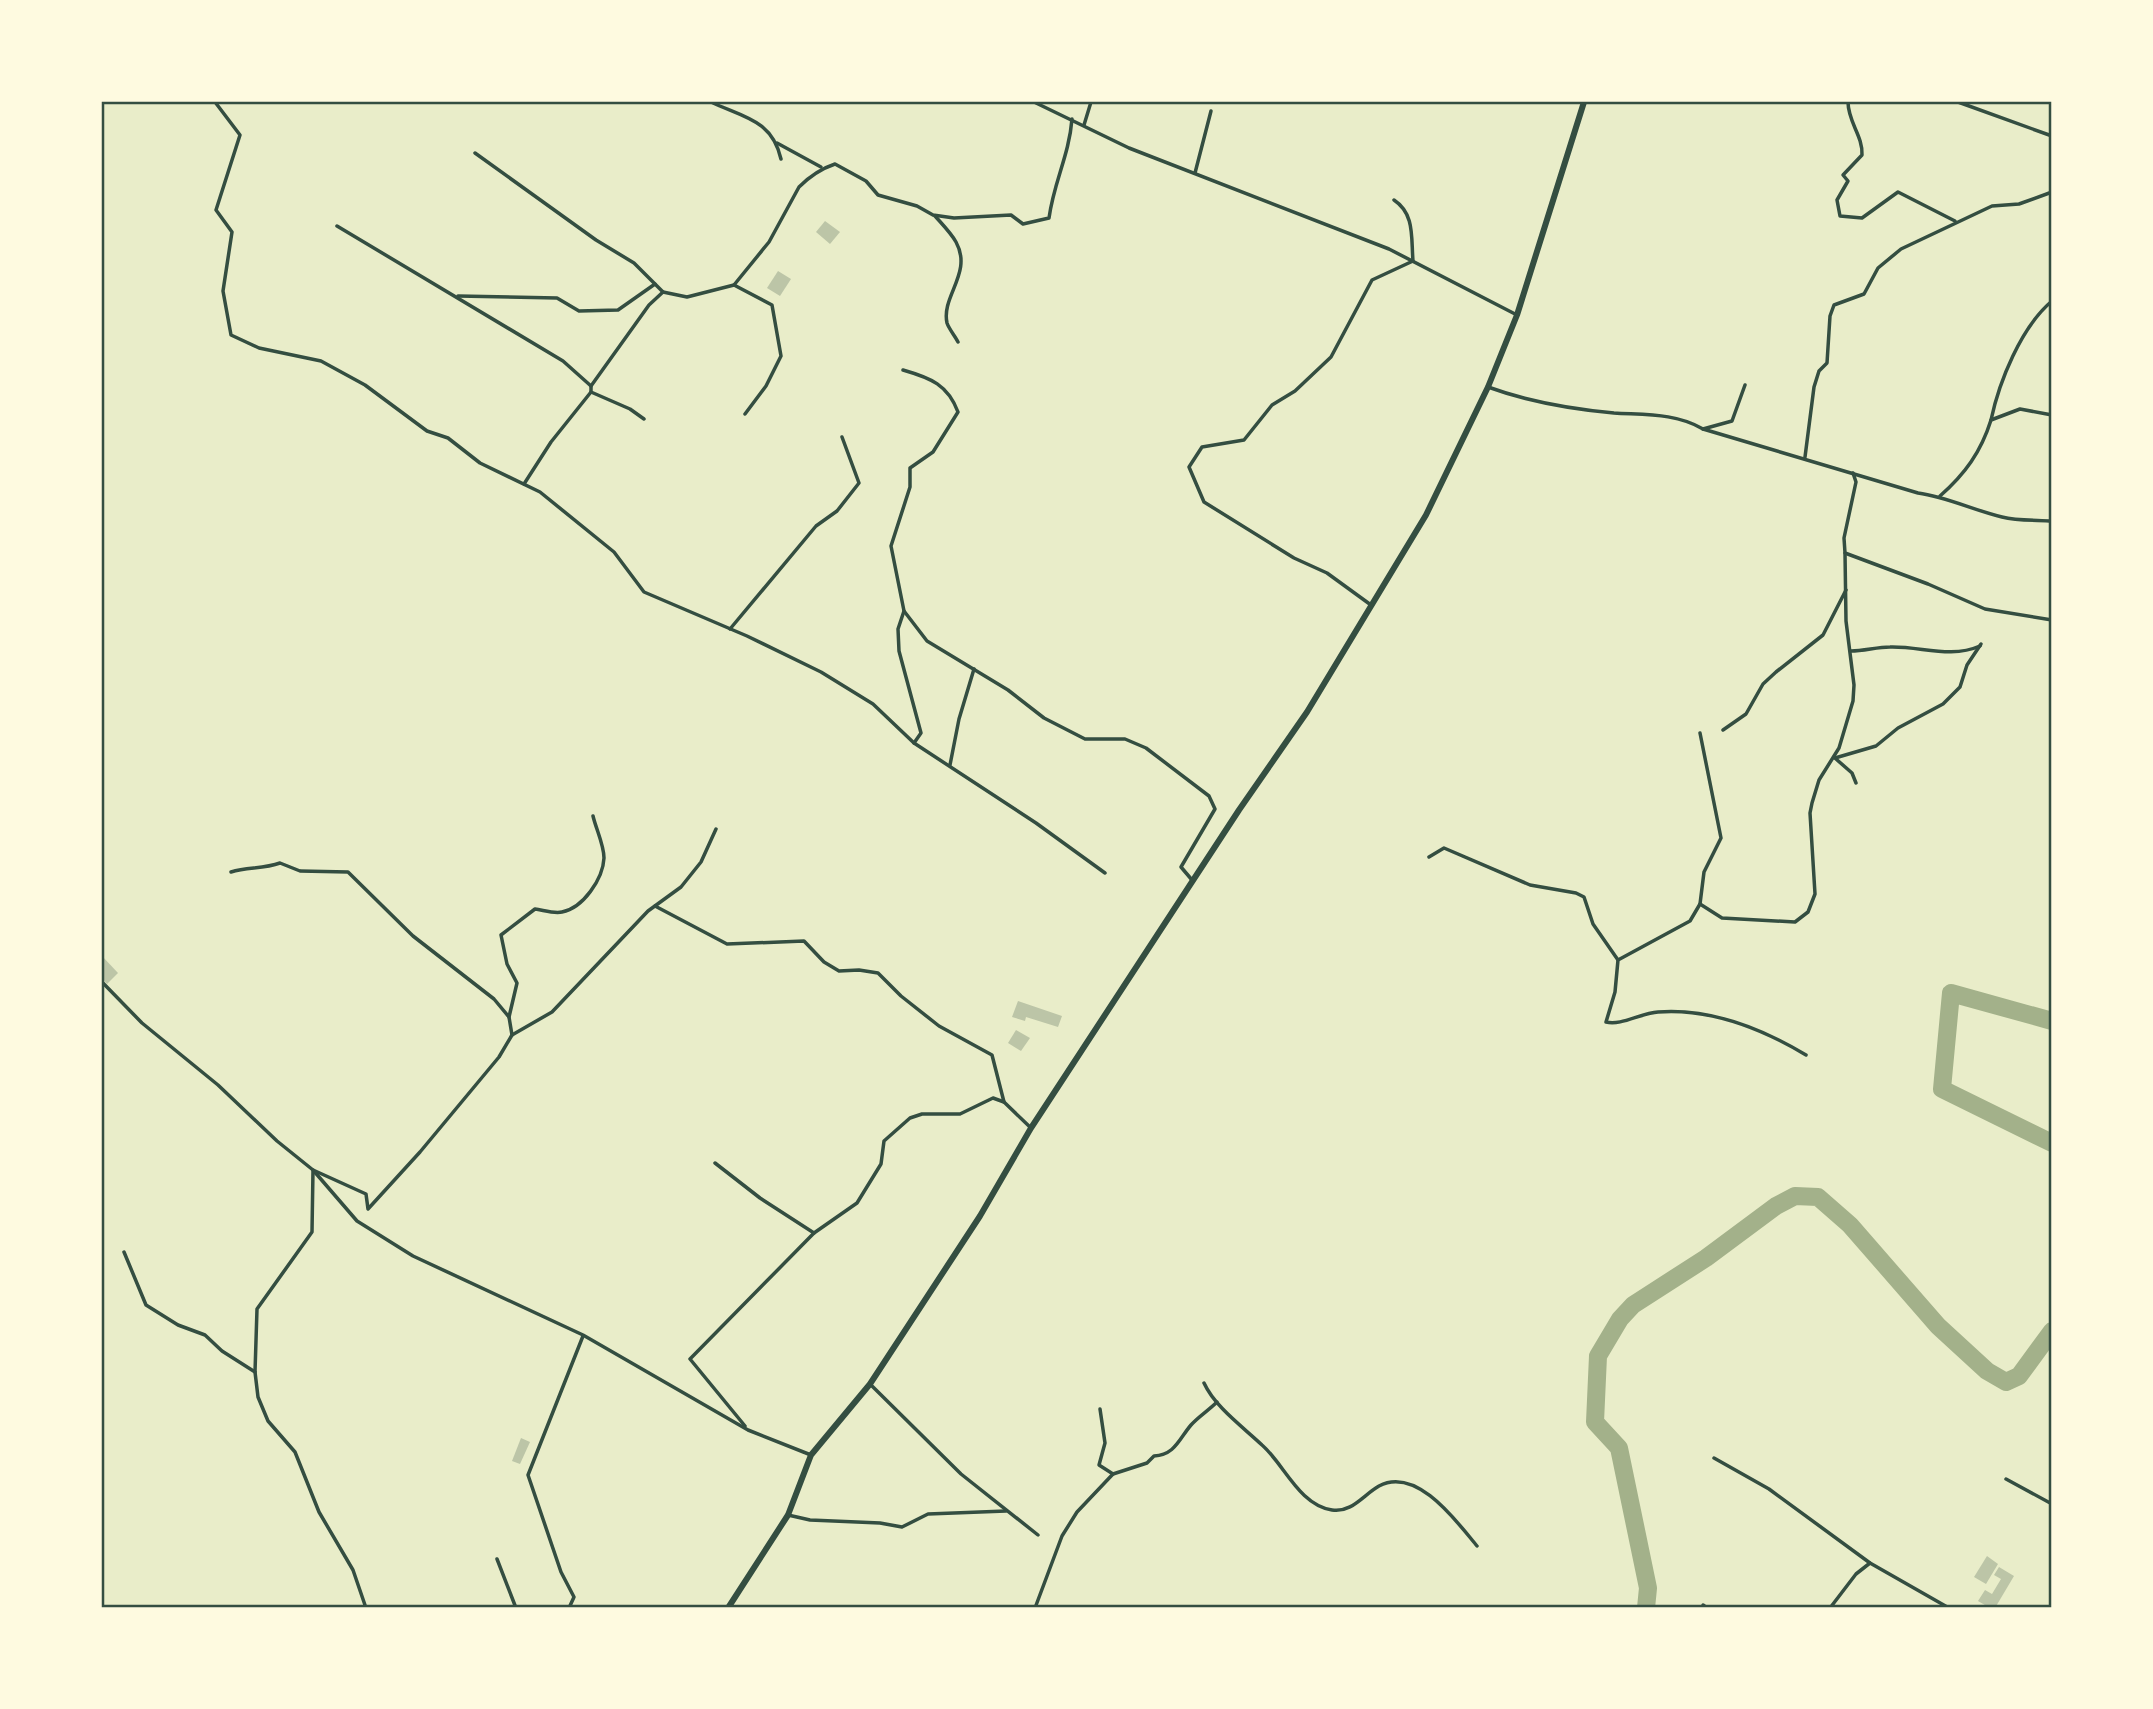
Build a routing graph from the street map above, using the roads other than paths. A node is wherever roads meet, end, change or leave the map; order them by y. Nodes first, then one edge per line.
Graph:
1 (215, 102) edge
2 (710, 102) edge
3 (1034, 102) edge
4 (1091, 102) edge
5 (1584, 102) edge
6 (1848, 102) edge
7 (1958, 102) edge
8 (1211, 111) dead end
9 (1072, 119) junction
10 (1084, 125) junction
11 (2052, 136) edge
12 (777, 142) junction
13 (475, 153) dead end
14 (781, 159) dead end
15 (822, 168) junction
16 (1195, 173) junction
17 (2052, 192) edge
18 (1394, 200) dead end
19 (933, 215) junction
20 (1955, 221) junction
21 (337, 226) dead end
22 (1413, 261) junction
23 (655, 284) junction
24 (733, 285) junction
25 (663, 292) junction
26 (456, 296) junction
27 (2052, 301) edge
28 (1517, 315) junction
29 (958, 342) dead end
30 (904, 370) dead end
31 (1745, 386) dead end
32 (1488, 387) junction
33 (591, 389) junction
34 (745, 414) dead end
35 (2052, 415) edge
36 (644, 419) dead end
37 (1992, 420) junction
38 (1703, 429) junction
39 (842, 438) dead end
40 (1805, 457) junction
41 (1853, 473) junction
42 (524, 484) junction
43 (1940, 496) junction
44 (2052, 521) edge
45 (1845, 553) junction
46 (1847, 588) junction
47 (1373, 607) junction
48 (904, 611) junction
49 (2052, 620) edge
50 (730, 629) junction
51 (1851, 650) junction
52 (974, 668) junction
53 (1723, 730) dead end
54 (1700, 733) dead end
55 (914, 743) junction
56 (1835, 758) junction
57 (950, 765) junction
58 (1856, 783) dead end
59 (593, 816) dead end
60 (716, 830) dead end
61 (1429, 857) dead end
62 (231, 872) dead end
63 (1105, 873) dead end
64 (1192, 880) junction
65 (1700, 904) junction
66 (655, 906) junction
67 (1618, 960) junction
68 (102, 982) edge
69 (509, 1017) junction
70 (512, 1035) junction
71 (1806, 1055) dead end
72 (1004, 1102) junction
73 (1031, 1128) junction
74 (715, 1163) dead end
75 (313, 1170) junction
76 (814, 1233) junction
77 (124, 1252) dead end
78 (583, 1335) junction
79 (255, 1372) junction
80 (1204, 1383) dead end
81 (870, 1384) junction
82 (1217, 1402) junction
83 (1100, 1409) dead end
84 (748, 1430) junction
85 (811, 1455) junction
86 (1714, 1458) dead end
87 (1113, 1474) junction
88 (2006, 1479) dead end
89 (2052, 1504) edge
90 (1007, 1511) junction
91 (788, 1515) junction
92 (1038, 1535) dead end
93 (1477, 1546) dead end
94 (497, 1559) dead end
95 (1870, 1563) junction
96 (366, 1608) edge
97 (516, 1608) edge
98 (569, 1608) edge
99 (728, 1608) edge
100 (1035, 1608) edge
101 (1830, 1608) edge
102 (1949, 1608) edge

1 - 42 street
2 - 12 street
3 - 9 street
4 - 10 street
5 - 28 main road
6 - 20 street
7 - 11 street
8 - 16 street
9 - 10 street
9 - 19 street
10 - 16 street
12 - 14 street
12 - 15 street
13 - 23 street
15 - 19 street
15 - 24 street
16 - 22 street
17 - 20 street
18 - 22 street
19 - 29 street
20 - 40 street
21 - 26 street
22 - 28 street
22 - 47 street
23 - 25 street
23 - 26 street
24 - 25 street
24 - 34 street
25 - 33 street
26 - 33 street
27 - 37 street
28 - 32 main road
30 - 48 street
31 - 38 street
32 - 38 street
32 - 47 main road
33 - 36 street
33 - 42 street
35 - 37 street
37 - 43 street
38 - 40 street
39 - 50 street
40 - 41 street
41 - 43 street
41 - 45 street
42 - 50 street
43 - 44 street
45 - 46 street
45 - 49 street
46 - 51 street
46 - 53 street
47 - 64 main road
48 - 52 street
48 - 55 street
50 - 55 street
51 - 56 street
51 - 56 street
52 - 57 street
52 - 64 street
54 - 65 street
55 - 57 street
56 - 58 street
56 - 65 street
57 - 63 street
59 - 69 street
60 - 66 street
61 - 67 street
62 - 69 street
64 - 73 main road
65 - 67 street
66 - 70 street
66 - 72 street
67 - 71 street
68 - 75 street
69 - 70 street
70 - 75 street
72 - 73 street
72 - 76 street
73 - 81 main road
74 - 76 street
75 - 78 street
75 - 79 street
76 - 84 street
77 - 79 street
78 - 84 street
78 - 98 street
79 - 96 street
80 - 82 street
81 - 85 main road
81 - 90 street
82 - 87 street
82 - 93 street
83 - 87 street
84 - 85 street
85 - 91 main road
86 - 95 street
87 - 100 street
88 - 89 street
90 - 91 street
90 - 92 street
91 - 99 main road
94 - 97 street
95 - 101 street
95 - 102 street

